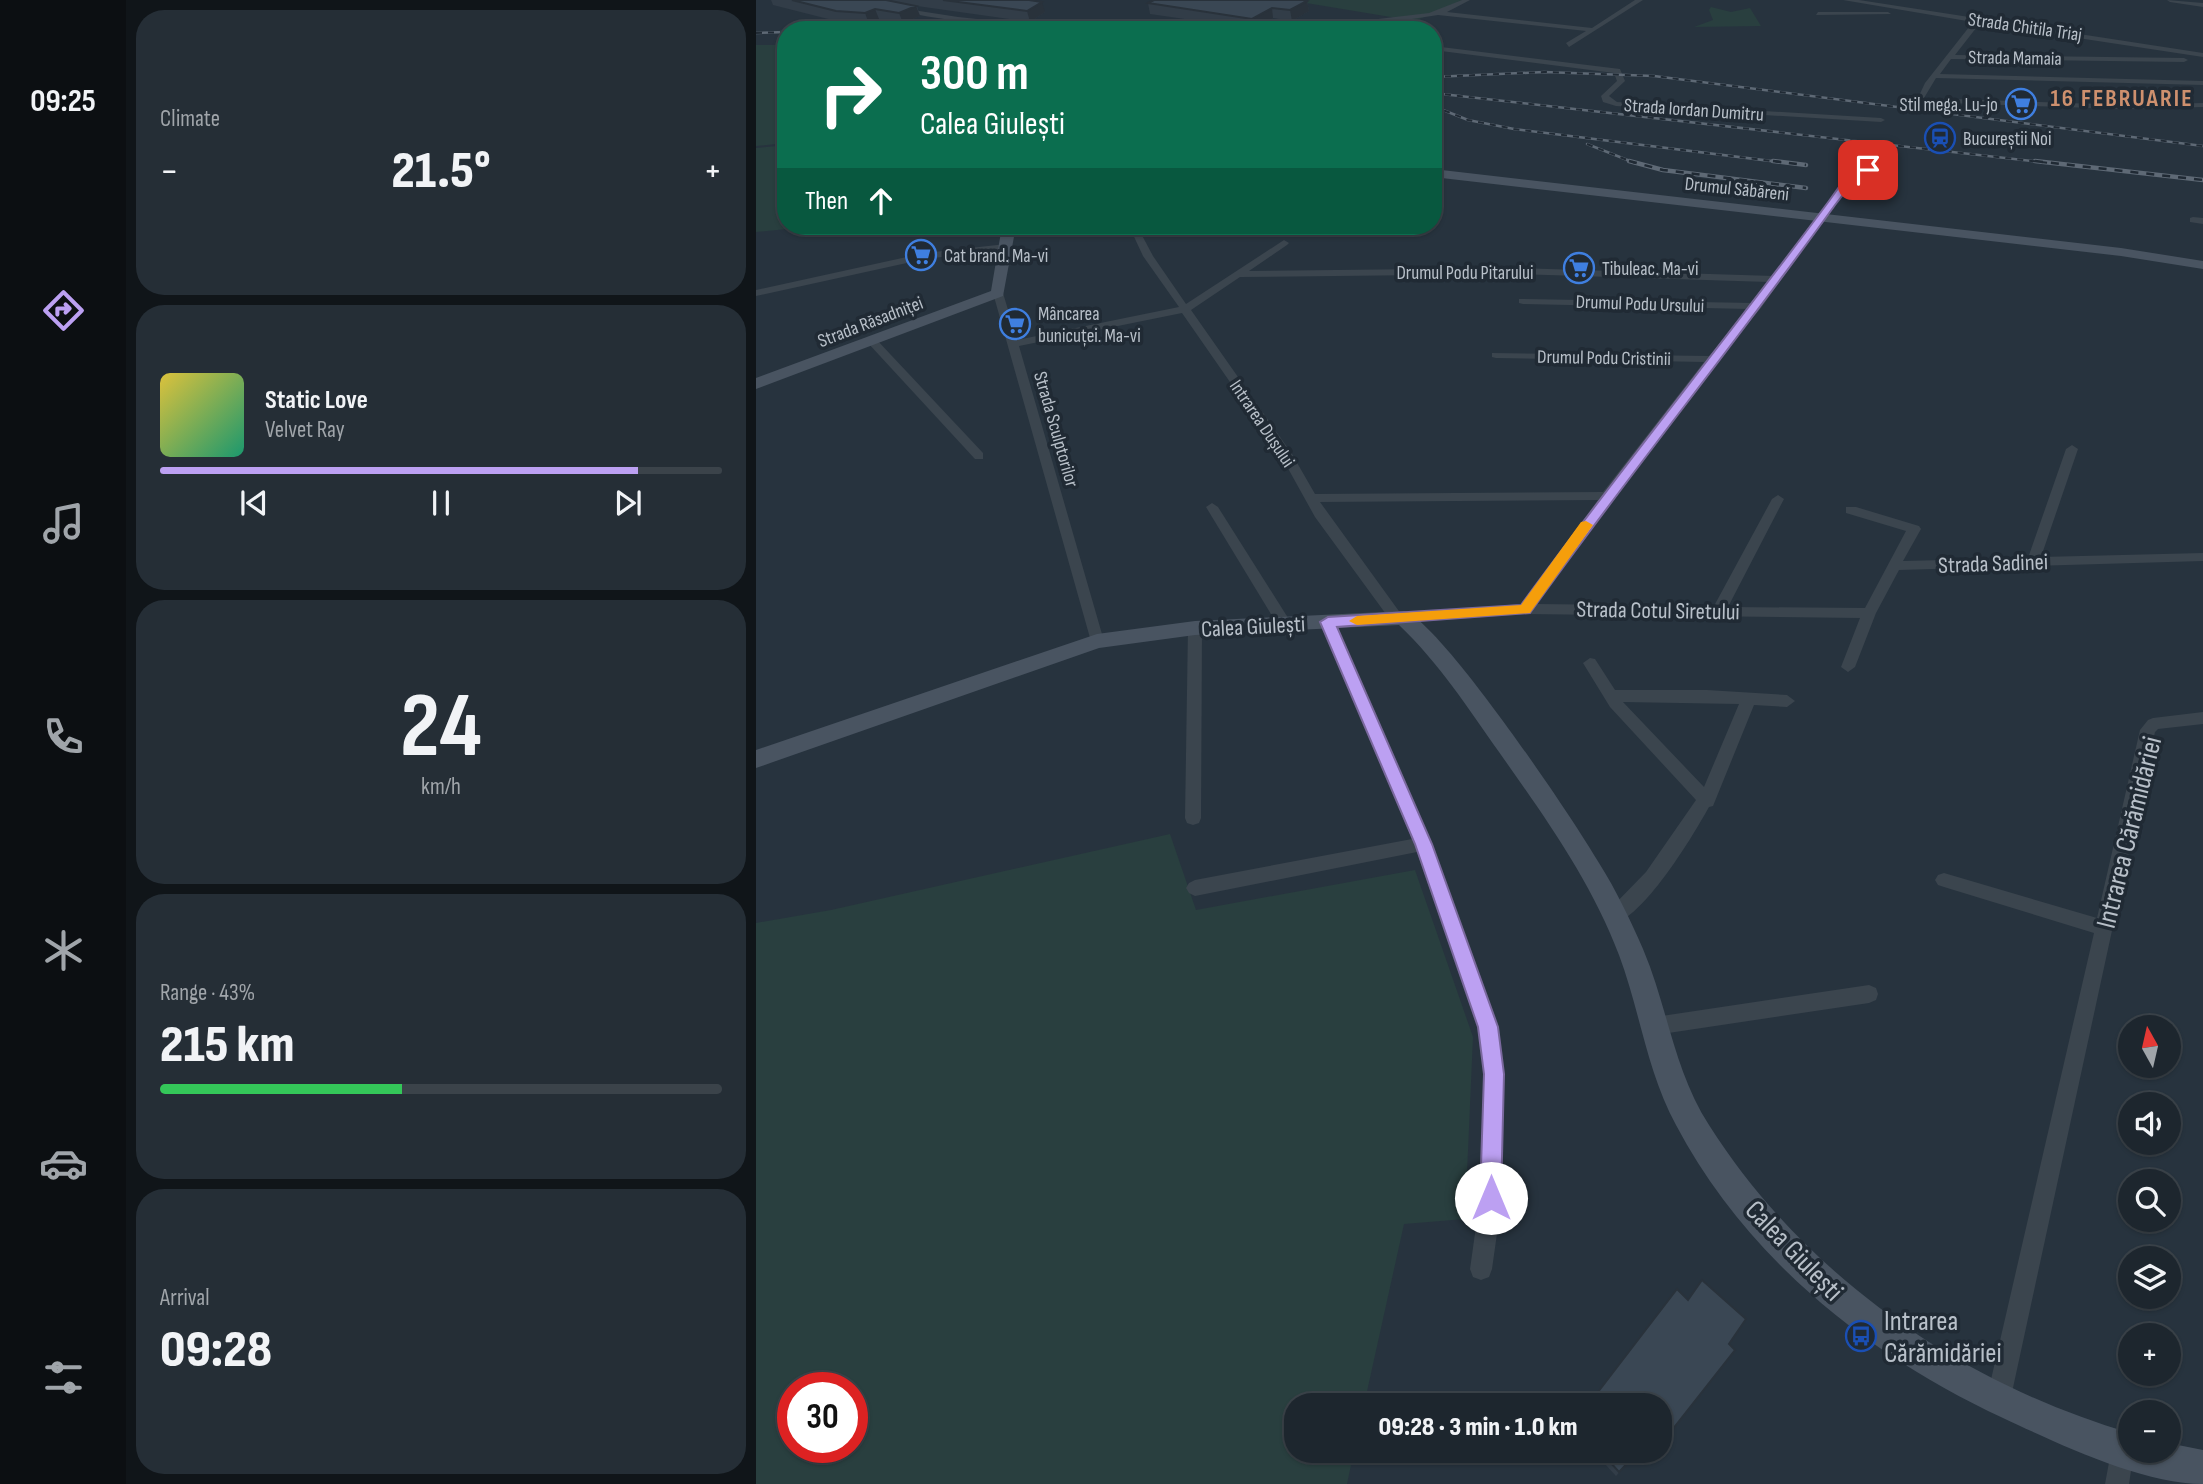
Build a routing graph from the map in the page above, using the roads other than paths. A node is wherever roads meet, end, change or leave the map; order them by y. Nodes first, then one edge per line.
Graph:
1 (1640, 0) edge
2 (1846, 0) edge
3 (2170, 0) edge
4 (1462, 1) edge
5 (2203, 5) edge
6 (886, 8) edge
7 (1439, 13) junction
8 (1928, 13) junction
9 (1818, 14) dead end
10 (1978, 20) junction
11 (981, 21) edge
12 (1391, 21) edge
13 (1594, 30) junction
14 (1569, 45) dead end
15 (1442, 49) edge
16 (1952, 57) junction
17 (2203, 58) edge
18 (1935, 76) junction
19 (2203, 83) edge
20 (2203, 105) edge
21 (1881, 120) dead end
22 (1876, 157) dead end
23 (1442, 174) edge
24 (1821, 217) junction
25 (1008, 235) edge
26 (1138, 235) edge
27 (1284, 243) dead end
28 (1006, 247) junction
29 (2203, 265) edge
30 (1237, 274) junction
31 (1777, 279) junction
32 (756, 293) edge
33 (998, 293) junction
34 (1523, 301) dead end
35 (1757, 306) junction
36 (1185, 309) junction
37 (872, 341) junction
38 (1013, 344) junction
39 (1496, 355) dead end
40 (1712, 359) junction
41 (756, 384) edge
42 (2073, 449) dead end
43 (979, 456) dead end
44 (1607, 496) junction
45 (1311, 498) junction
46 (1778, 499) dead end
47 (1212, 507) dead end
48 (1851, 510) dead end
49 (2203, 557) edge
50 (2033, 562) junction
51 (1896, 565) junction
52 (1525, 609) junction
53 (1719, 610) junction
54 (1869, 613) junction
55 (1400, 618) junction
56 (1328, 622) junction
57 (1284, 625) junction
58 (1195, 628) junction
59 (1097, 641) junction
60 (1590, 663) dead end
61 (1848, 667) dead end
62 (1611, 696) junction
63 (1748, 700) junction
64 (1787, 701) dead end
65 (2203, 718) edge
66 (756, 759) edge
67 (1707, 801) junction
68 (1193, 818) dead end
69 (1423, 844) junction
70 (1944, 880) dead end
71 (1195, 888) dead end
72 (1616, 915) junction
73 (2105, 929) junction
74 (1869, 994) dead end
75 (1655, 1026) junction
76 (1481, 1269) dead end
77 (1999, 1397) junction
78 (2118, 1448) edge
79 (2120, 1463) edge
80 (2180, 1463) edge
81 (2203, 1468) edge
82 (2118, 1484) edge

1 - 13 street
2 - 8 street, Strada Chitila Triaj
3 - 5 street
4 - 7 street
6 - 11 street
7 - 12 street
7 - 13 street
8 - 9 street
8 - 10 street, Strada Chitila Triaj
10 - 16 street
10 - 17 street, Strada Chitila Triaj
13 - 14 street
15 - 21 street, Strada Iordan Dumitru
16 - 17 street, Strada Mamaia
16 - 18 street
18 - 19 street
18 - 20 street
22 - 24 street
23 - 24 main road, Drumul Săbăreni
24 - 29 main road, Drumul Săbăreni
24 - 31 street
25 - 28 main road, Strada Sculptorilor
26 - 36 street, Intrarea Dușului
27 - 30 street
28 - 32 street
28 - 33 main road, Strada Sculptorilor
30 - 31 street, Drumul Podu Pitarului
30 - 36 street
31 - 35 street
33 - 37 main road, Strada Răsadniței
33 - 38 street, Strada Sculptorilor
34 - 35 street, Drumul Podu Ursului
35 - 40 street
36 - 38 street
36 - 45 street, Intrarea Dușului
37 - 41 main road, Strada Răsadniței
37 - 43 street
38 - 59 street, Strada Sculptorilor
39 - 40 street, Drumul Podu Cristinii
40 - 44 street
42 - 50 street
44 - 45 street
44 - 52 street
45 - 55 street, Intrarea Dușului
46 - 53 street
47 - 57 street
48 - 51 street
49 - 50 street, Strada Sadinei
50 - 51 street, Strada Sadinei
51 - 54 street
52 - 53 street, Strada Cotul Siretului
52 - 55 street, Strada Cotul Siretului
53 - 54 street, Strada Cotul Siretului
54 - 61 street
55 - 56 main road, Calea Giulești
55 - 72 main road, Calea Giulești
56 - 57 main road, Calea Giulești
56 - 69 street
57 - 58 main road, Calea Giulești
58 - 59 main road, Calea Giulești
58 - 68 street
59 - 66 main road, Calea Giulești
60 - 62 street
62 - 63 street
62 - 67 street
63 - 64 street
63 - 67 street
65 - 73 street, Intrarea Cărămidăriei
67 - 72 street
69 - 71 street
69 - 76 street
70 - 73 street
72 - 75 main road, Calea Giulești
73 - 77 street, Intrarea Cărămidăriei
74 - 75 street
75 - 77 main road, Calea Giulești
77 - 78 main road, Calea Giulești
79 - 82 street
80 - 81 main road, Calea Giulești

